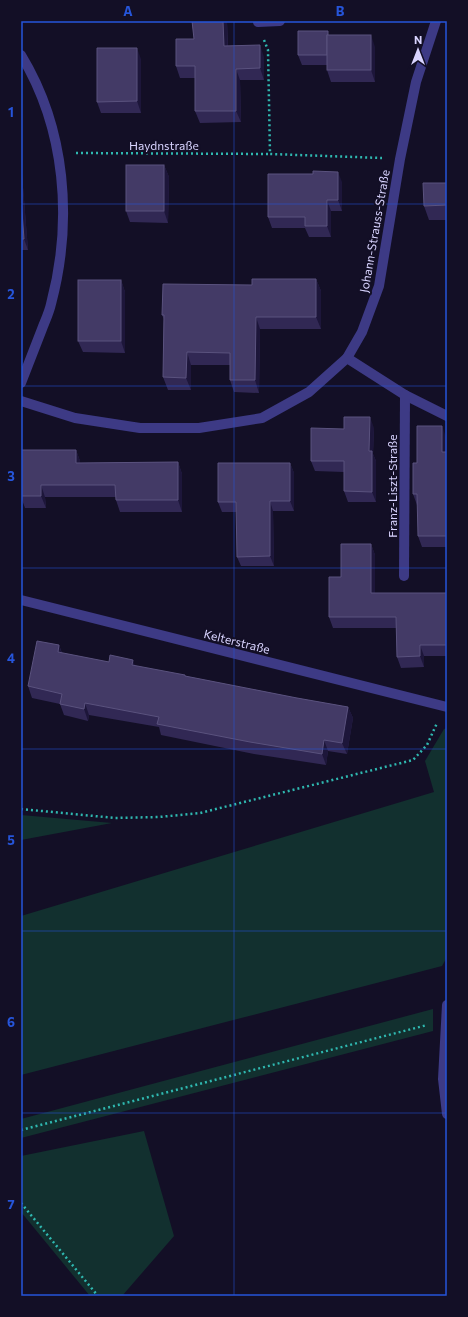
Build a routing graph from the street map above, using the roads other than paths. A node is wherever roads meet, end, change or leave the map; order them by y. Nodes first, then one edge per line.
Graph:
1 (280, 21) edge
2 (436, 21) edge
3 (258, 22) road end
4 (21, 55) edge
5 (347, 358) junction
6 (21, 383) edge
7 (406, 395) junction
8 (21, 401) edge
9 (447, 416) edge
10 (404, 576) dead end
11 (21, 600) edge
12 (444, 706) edge
13 (447, 1005) edge
14 (447, 1114) edge

1 - 3 street
2 - 5 street, Johann-Strauss-Straße
4 - 6 street
5 - 7 street
5 - 8 street, Johann-Strauss-Straße
7 - 9 street
7 - 10 street, Franz-Liszt-Straße
11 - 12 street, Kelterstraße
13 - 14 street

